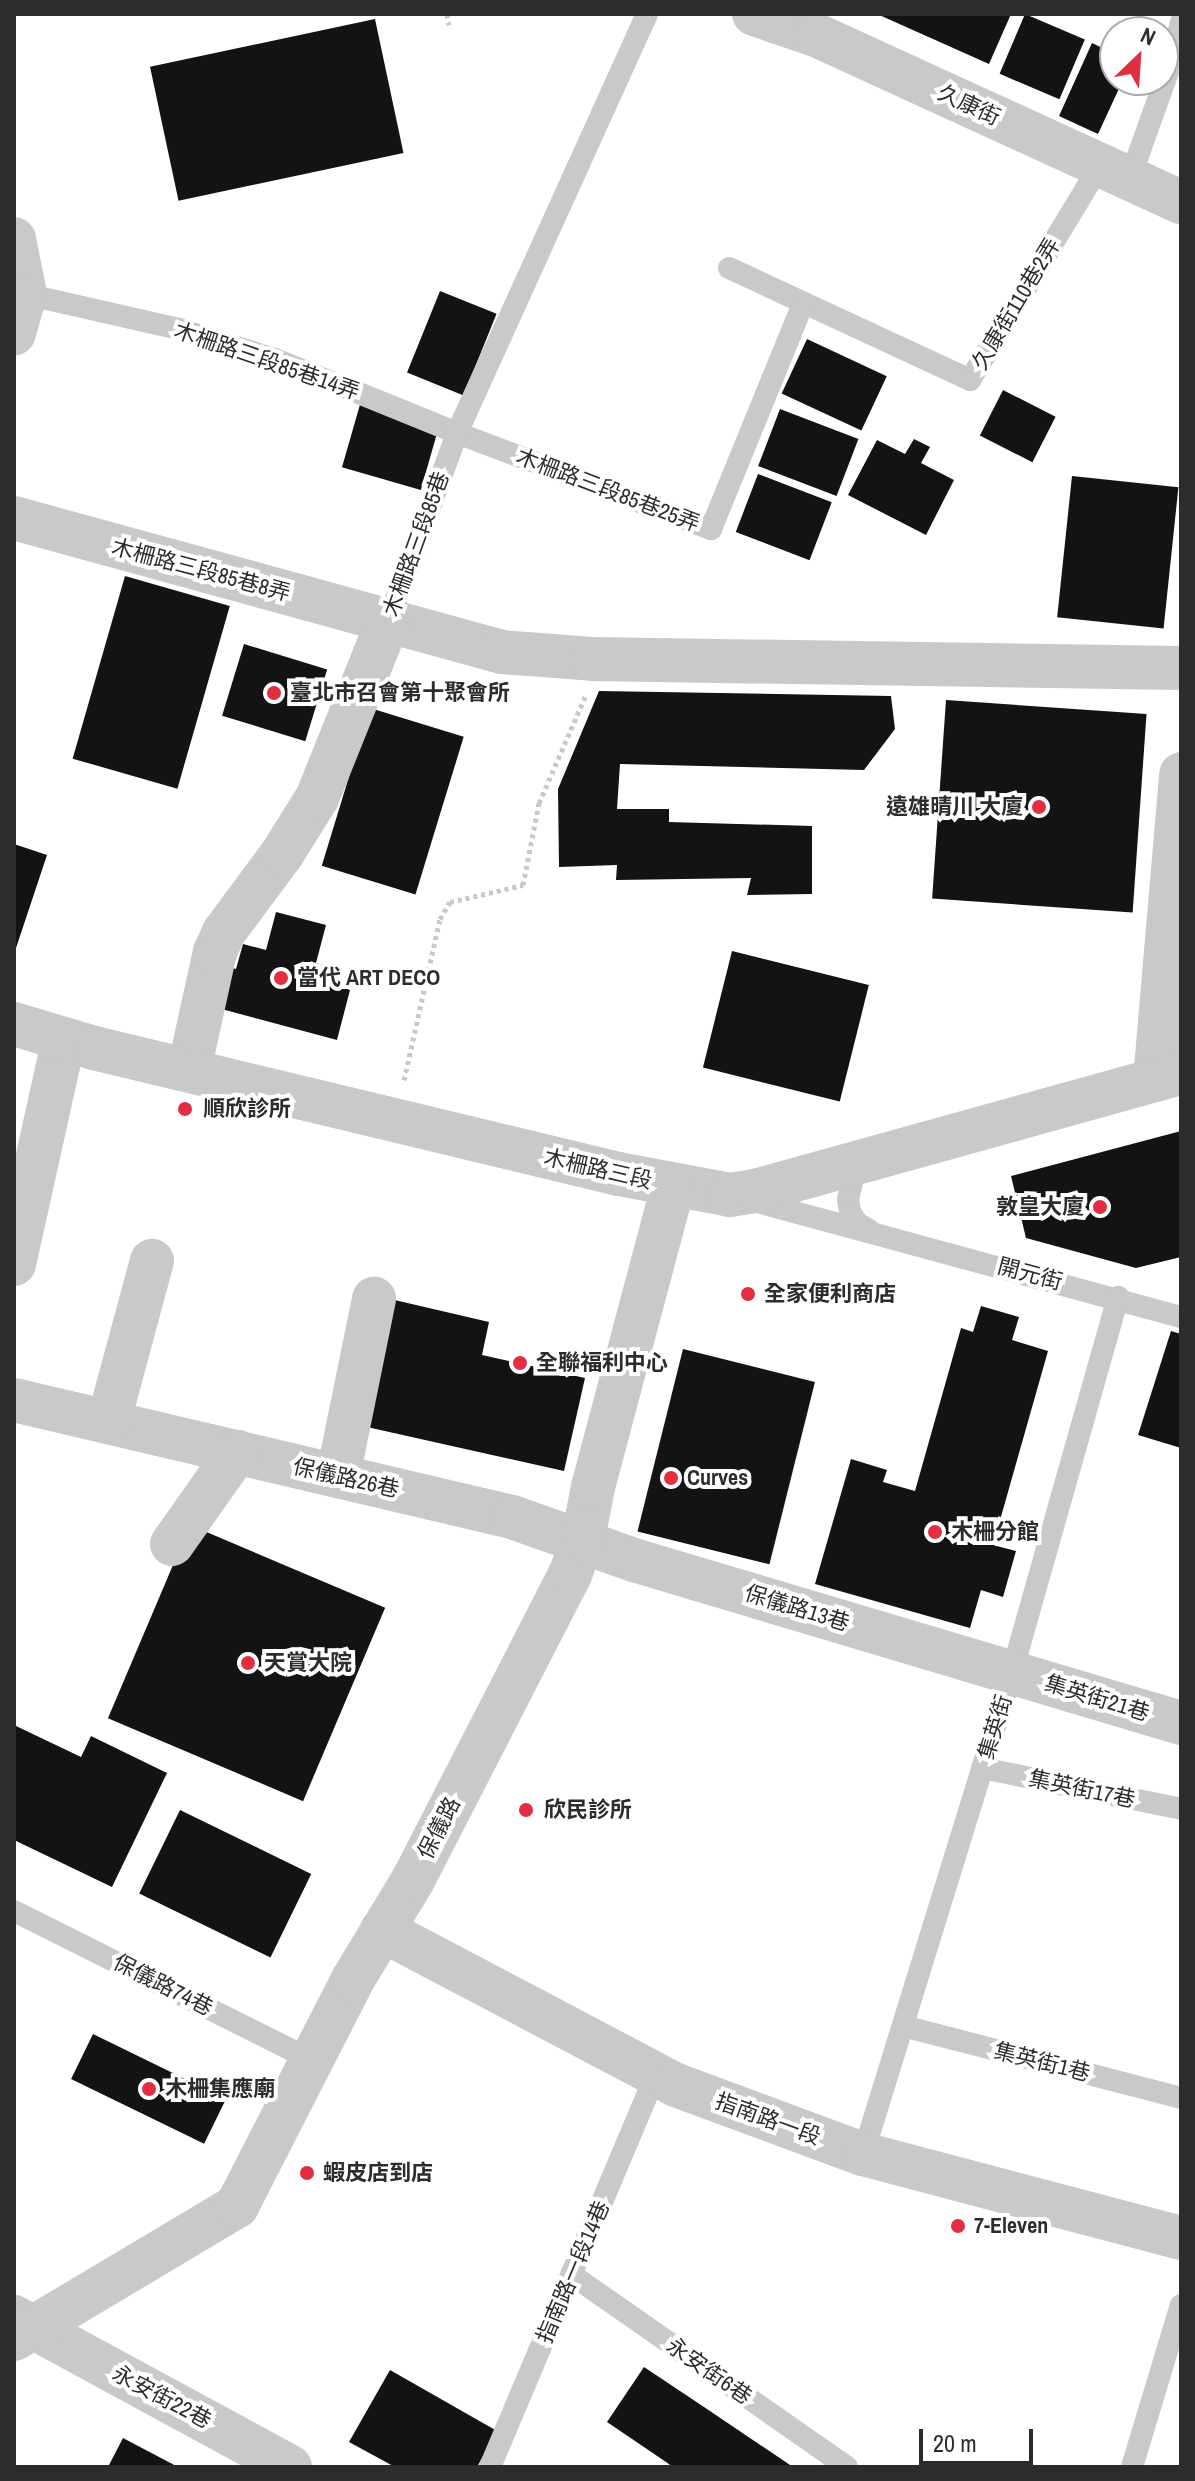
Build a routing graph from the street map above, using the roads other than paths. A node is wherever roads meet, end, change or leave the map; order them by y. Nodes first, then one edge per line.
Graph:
1 (647, 14) edge
2 (754, 14) edge
3 (1181, 22) edge
4 (1115, 171) junction
5 (1181, 202) edge
6 (14, 239) edge
7 (729, 268) dead end
8 (803, 303) junction
9 (19, 314) edge
10 (457, 433) junction
11 (14, 518) edge
12 (388, 621) junction
13 (1181, 668) edge
14 (1181, 774) edge
15 (14, 1024) edge
16 (64, 1039) junction
17 (189, 1070) junction
18 (1168, 1077) edge
19 (857, 1163) junction
20 (673, 1186) junction
21 (730, 1195) junction
22 (877, 1234) junction
23 (152, 1261) dead end
24 (14, 1264) edge
25 (1118, 1297) junction
26 (374, 1299) dead end
27 (1181, 1317) edge
28 (14, 1400) edge
29 (109, 1420) junction
30 (237, 1452) junction
31 (338, 1476) junction
32 (583, 1539) junction
33 (172, 1544) dead end
34 (1012, 1672) junction
35 (1181, 1723) edge
36 (982, 1768) junction
37 (1181, 1809) edge
38 (14, 1911) edge
39 (382, 1930) junction
40 (903, 2026) junction
41 (312, 2060) junction
42 (655, 2076) junction
43 (1181, 2098) edge
44 (863, 2154) junction
45 (1181, 2238) edge
46 (572, 2275) junction
47 (1181, 2305) edge
48 (20, 2328) edge
49 (290, 2467) edge
50 (490, 2467) edge
51 (847, 2467) edge
52 (1132, 2467) edge

1 - 10 lane, 木柵路三段85巷
2 - 4 street, 久康街
3 - 4 lane
4 - 5 street, 久康街
4 - 8 lane, 久康街110巷2弄
6 - 9 street
7 - 8 lane, 久康街110巷2弄
8 - 10 lane, 木柵路三段85巷25弄
9 - 10 lane, 木柵路三段85巷14弄
10 - 12 lane, 木柵路三段85巷
11 - 12 street, 木柵路三段85巷8弄
12 - 13 street, 木柵路三段85巷8弄
12 - 17 street, 木柵路三段85巷
14 - 18 street
15 - 16 street, 木柵路三段
16 - 17 street, 木柵路三段
16 - 24 street
17 - 20 street, 木柵路三段
18 - 19 street, 木柵路三段
19 - 21 street, 木柵路三段
19 - 22 lane, 開元街
20 - 21 street, 木柵路三段
20 - 32 street, 保儀路
21 - 22 lane, 開元街
22 - 25 lane, 開元街
23 - 29 street
25 - 27 lane, 開元街
25 - 34 lane, 集英街
26 - 31 street
28 - 29 street, 保儀路26巷
29 - 30 street, 保儀路26巷
30 - 31 street, 保儀路26巷
30 - 33 street
31 - 32 street, 保儀路26巷
32 - 34 street, 保儀路13巷
32 - 39 street, 保儀路
34 - 35 street, 集英街21巷
34 - 36 lane, 集英街
36 - 37 lane, 集英街17巷
36 - 40 lane, 集英街
38 - 41 lane, 保儀路74巷
39 - 41 street, 保儀路
39 - 42 street, 指南路一段
40 - 43 lane, 集英街1巷
40 - 44 lane, 集英街
41 - 48 street, 保儀路
42 - 44 street, 指南路一段
42 - 46 lane, 指南路一段14巷
44 - 45 street, 指南路一段
46 - 50 lane, 指南路一段14巷
46 - 51 lane, 永安街6巷
47 - 52 lane
48 - 49 street, 永安街22巷

